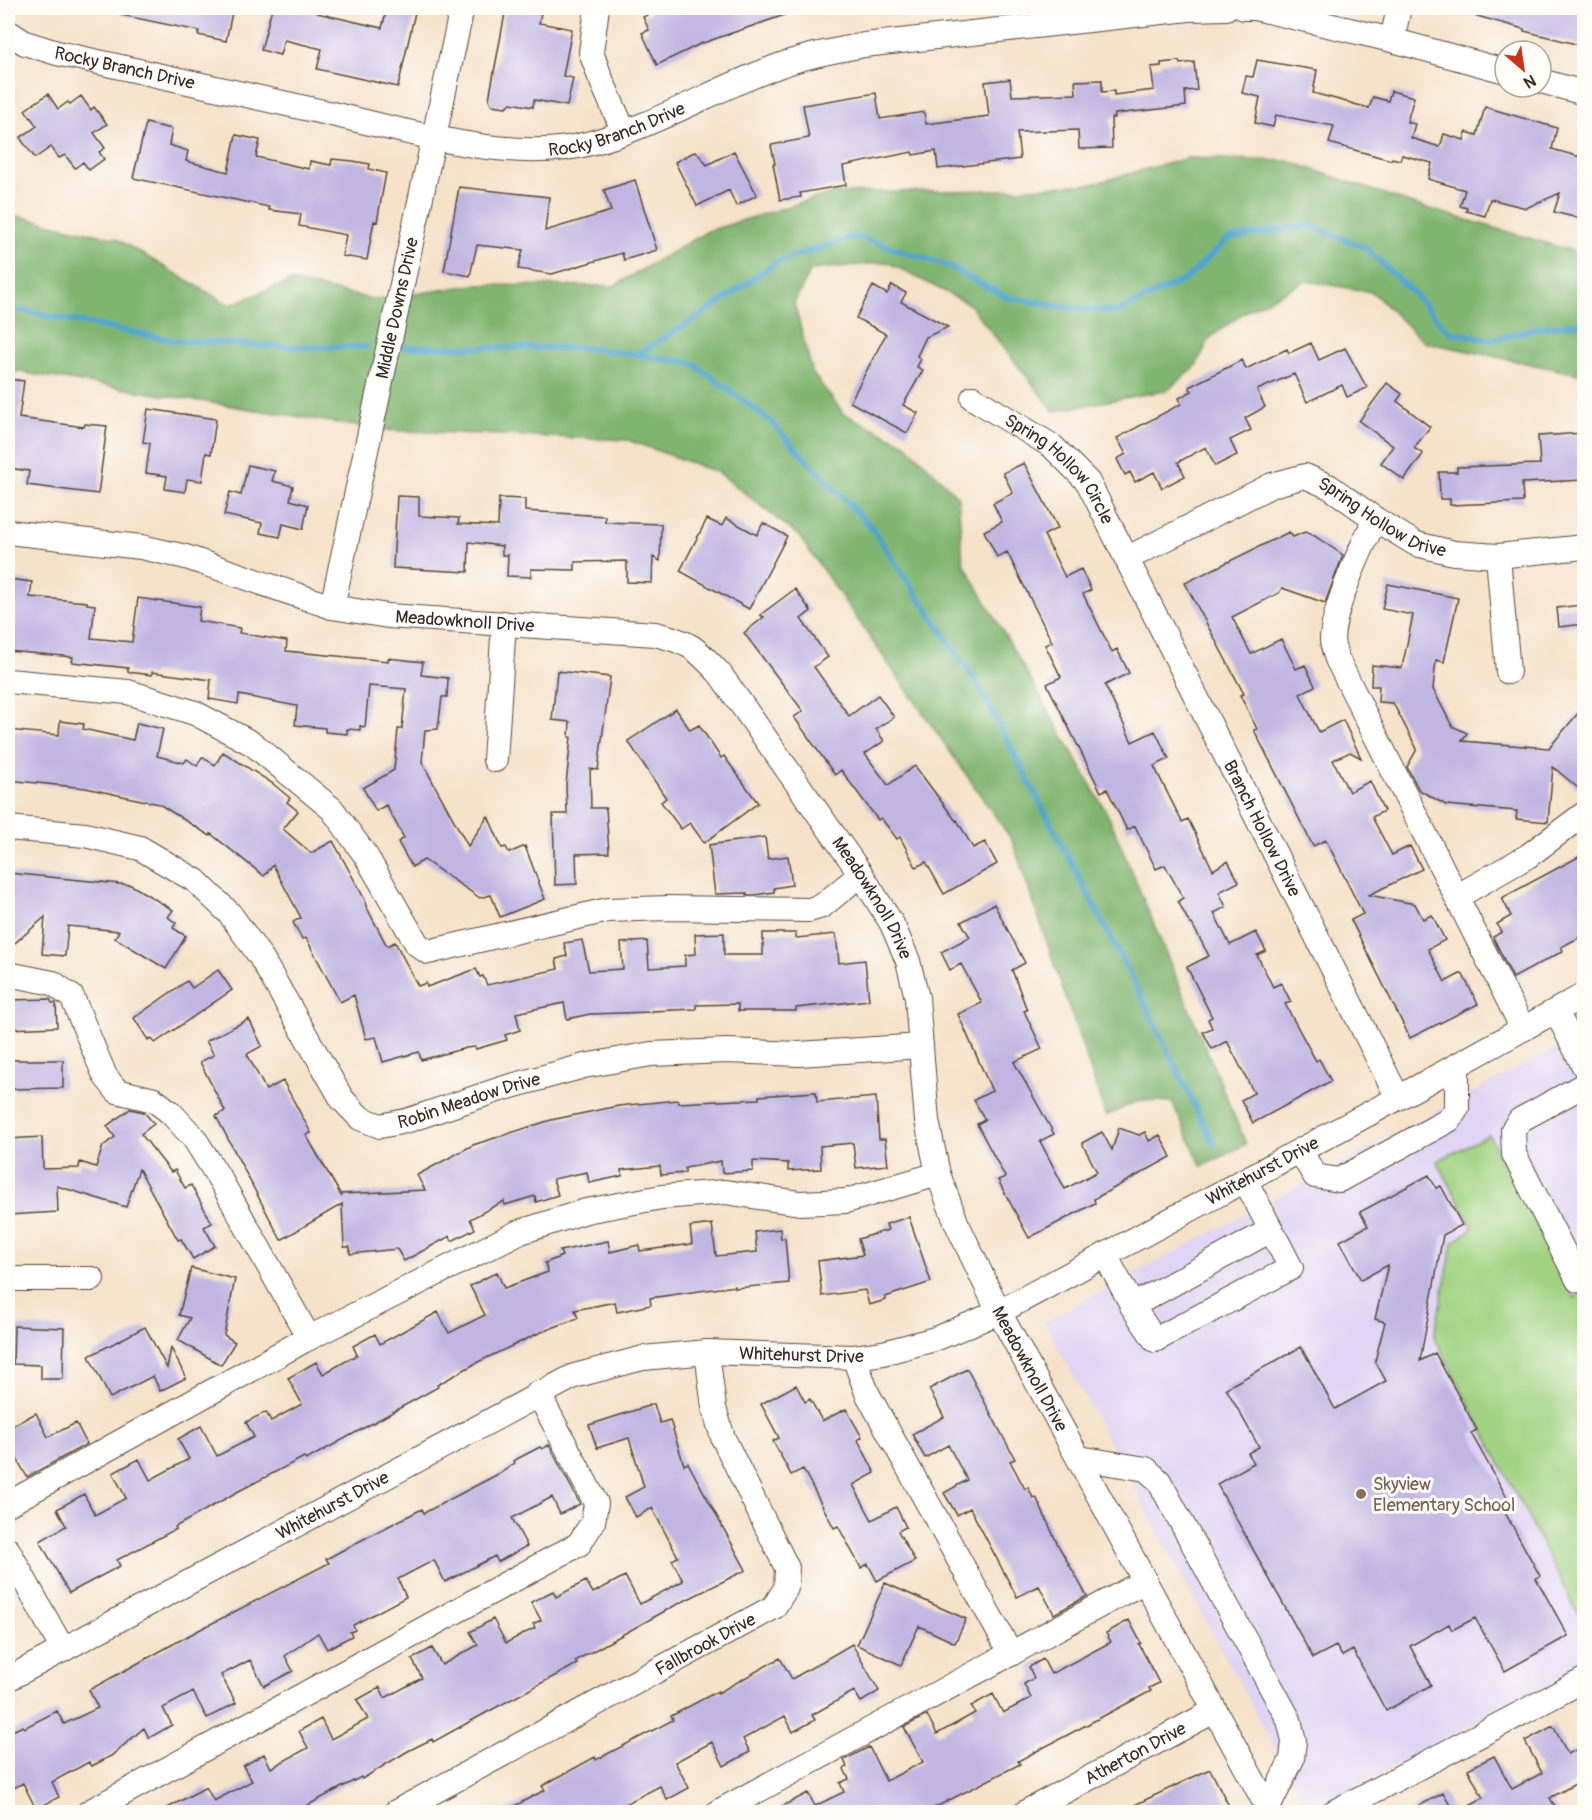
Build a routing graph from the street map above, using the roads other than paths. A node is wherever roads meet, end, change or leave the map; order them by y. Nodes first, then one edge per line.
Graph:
1 (462, 8) edge
2 (597, 8) edge
3 (1226, 8) edge
4 (1244, 8) edge
5 (1255, 8) edge
6 (1399, 8) edge
7 (8, 32) edge
8 (1392, 40) junction
9 (1493, 68) edge
10 (1553, 84) edge
11 (1584, 93) edge
12 (624, 132) junction
13 (433, 136) junction
14 (973, 398) dead end
15 (1375, 519) junction
16 (8, 532) edge
17 (1584, 547) edge
18 (1498, 556) junction
19 (1128, 558) junction
20 (332, 607) junction
21 (504, 623) junction
22 (1508, 672) dead end
23 (8, 681) edge
24 (495, 760) dead end
25 (1584, 814) edge
26 (8, 828) edge
27 (861, 874) junction
28 (1458, 896) junction
29 (8, 974) edge
30 (1584, 995) edge
31 (1556, 1011) junction
32 (1523, 1029) junction
33 (921, 1046) junction
34 (1456, 1066) junction
35 (1584, 1066) edge
36 (1584, 1084) edge
37 (1398, 1098) junction
38 (1300, 1151) junction
39 (938, 1174) junction
40 (1245, 1180) junction
41 (1271, 1230) junction
42 (1105, 1255) junction
43 (8, 1279) edge
44 (92, 1280) dead end
45 (1584, 1281) edge
46 (1132, 1305) junction
47 (999, 1312) junction
48 (309, 1338) junction
49 (707, 1352) junction
50 (854, 1356) junction
51 (538, 1393) junction
52 (1078, 1458) junction
53 (8, 1504) edge
54 (8, 1550) edge
55 (1145, 1581) junction
56 (63, 1650) junction
57 (1011, 1654) junction
58 (8, 1679) edge
59 (1584, 1680) edge
60 (1214, 1711) junction
61 (1269, 1810) edge
62 (89, 1812) edge
63 (396, 1812) edge
64 (718, 1812) edge
65 (1026, 1812) edge
66 (1334, 1812) edge

1 - 13 street, Middle Downs Drive
2 - 12 street
3 - 12 street, Rocky Branch Drive
4 - 5 street
5 - 8 street
6 - 8 street
7 - 13 street, Rocky Branch Drive
8 - 9 street
10 - 11 street
12 - 13 street, Rocky Branch Drive
13 - 20 street, Middle Downs Drive
14 - 19 street, Spring Hollow Circle
15 - 18 street, Spring Hollow Drive
15 - 19 street, Spring Hollow Drive
15 - 28 street
16 - 20 street, Meadowknoll Drive
17 - 18 street, Spring Hollow Drive
18 - 22 street
19 - 37 street, Branch Hollow Drive
20 - 21 street, Meadowknoll Drive
21 - 24 street
21 - 27 street, Meadowknoll Drive
23 - 27 street
25 - 28 street
26 - 33 street, Robin Meadow Drive
27 - 33 street, Meadowknoll Drive
28 - 32 street
29 - 48 street
30 - 31 street, Whitehurst Drive
31 - 32 street, Whitehurst Drive
31 - 35 street
32 - 34 street, Whitehurst Drive
33 - 39 street, Meadowknoll Drive
34 - 37 street, Whitehurst Drive
34 - 38 street
36 - 45 street
37 - 38 street, Whitehurst Drive
38 - 40 street, Whitehurst Drive
39 - 47 street, Meadowknoll Drive
39 - 48 street
40 - 41 street
40 - 42 street, Whitehurst Drive
41 - 46 street
41 - 46 street
42 - 46 street
42 - 47 street, Whitehurst Drive
43 - 44 street
47 - 50 street, Whitehurst Drive
47 - 52 street, Meadowknoll Drive
48 - 53 street
49 - 50 street, Whitehurst Drive
49 - 51 street, Whitehurst Drive
49 - 63 street, Fallbrook Drive
50 - 57 street
51 - 56 street, Whitehurst Drive
51 - 62 street
52 - 55 street, Meadowknoll Drive
52 - 61 street
54 - 56 street
55 - 57 street
55 - 60 street, Meadowknoll Drive
56 - 58 street, Whitehurst Drive
57 - 64 street
59 - 66 street
60 - 61 street, Meadowknoll Drive
60 - 65 street, Atherton Drive

